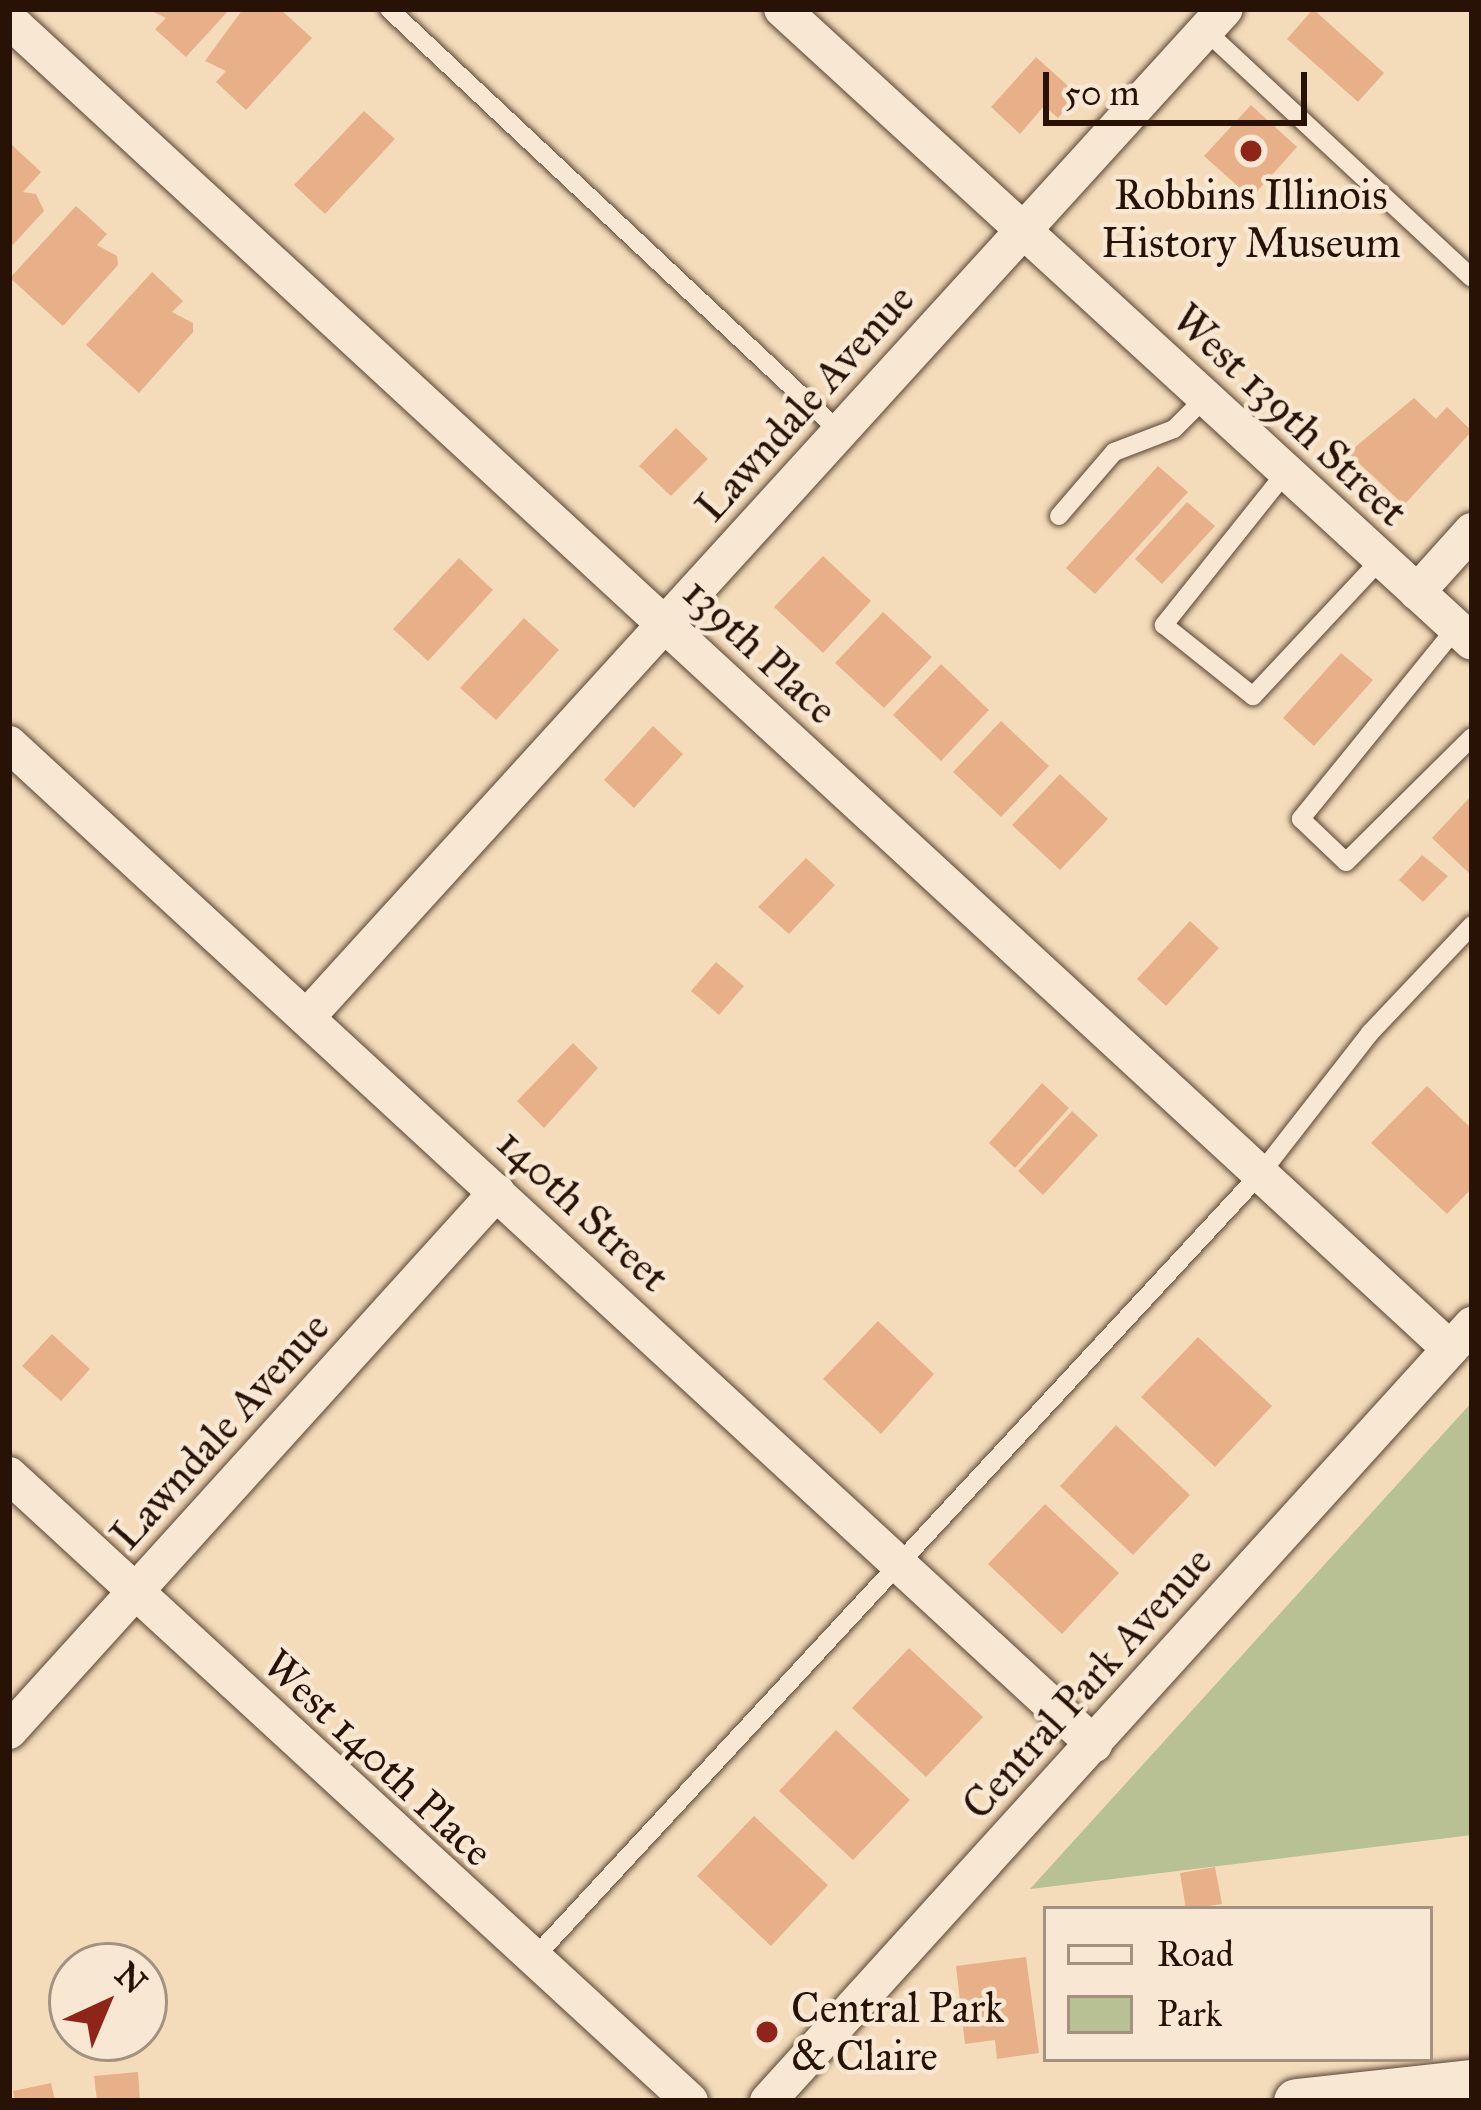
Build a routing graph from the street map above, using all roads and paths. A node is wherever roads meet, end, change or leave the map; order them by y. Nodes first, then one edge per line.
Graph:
1 (389, 9) edge
2 (782, 9) edge
3 (9, 20) edge
4 (1215, 20) edge
5 (1023, 230) junction
6 (1472, 278) edge
7 (1205, 398) junction
8 (840, 432) junction
9 (1286, 472) junction
10 (1058, 516) dead end
11 (1472, 531) edge
12 (1381, 560) junction
13 (1417, 592) junction
14 (664, 624) junction
15 (1464, 635) edge
16 (1472, 736) edge
17 (9, 744) edge
18 (1472, 925) edge
19 (307, 1017) junction
20 (1261, 1173) junction
21 (497, 1192) junction
22 (1461, 1337) edge
23 (9, 1475) edge
24 (901, 1564) junction
25 (134, 1593) junction
26 (9, 1731) edge
27 (1094, 1744) junction
28 (531, 1961) junction
29 (1472, 2082) edge
30 (690, 2101) edge
31 (767, 2101) edge
32 (1296, 2101) edge

1 - 8 lane
2 - 5 street, West 139th Street
3 - 14 street, 139th Place
4 - 5 street, Lawndale Avenue
4 - 6 lane
5 - 7 street, West 139th Street
5 - 8 street, Lawndale Avenue
7 - 9 street, West 139th Street
7 - 10 lane
8 - 14 street, Lawndale Avenue
9 - 12 street, West 139th Street
9 - 12 lane
11 - 13 street
12 - 13 street, West 139th Street
13 - 15 street, West 139th Street
14 - 19 street, Lawndale Avenue
14 - 20 street, 139th Place
15 - 16 lane
17 - 19 street, 140th Street
18 - 20 lane
19 - 21 street, 140th Street
20 - 22 street, 139th Place
20 - 24 lane
21 - 24 street, 140th Street
21 - 25 street, Lawndale Avenue
22 - 27 street, Central Park Avenue
23 - 25 street, West 140th Place
24 - 27 street, 140th Street
24 - 28 lane
25 - 26 street, Lawndale Avenue
25 - 28 street, West 140th Place
27 - 31 street, Central Park Avenue
28 - 30 street, West 140th Place
29 - 32 street

